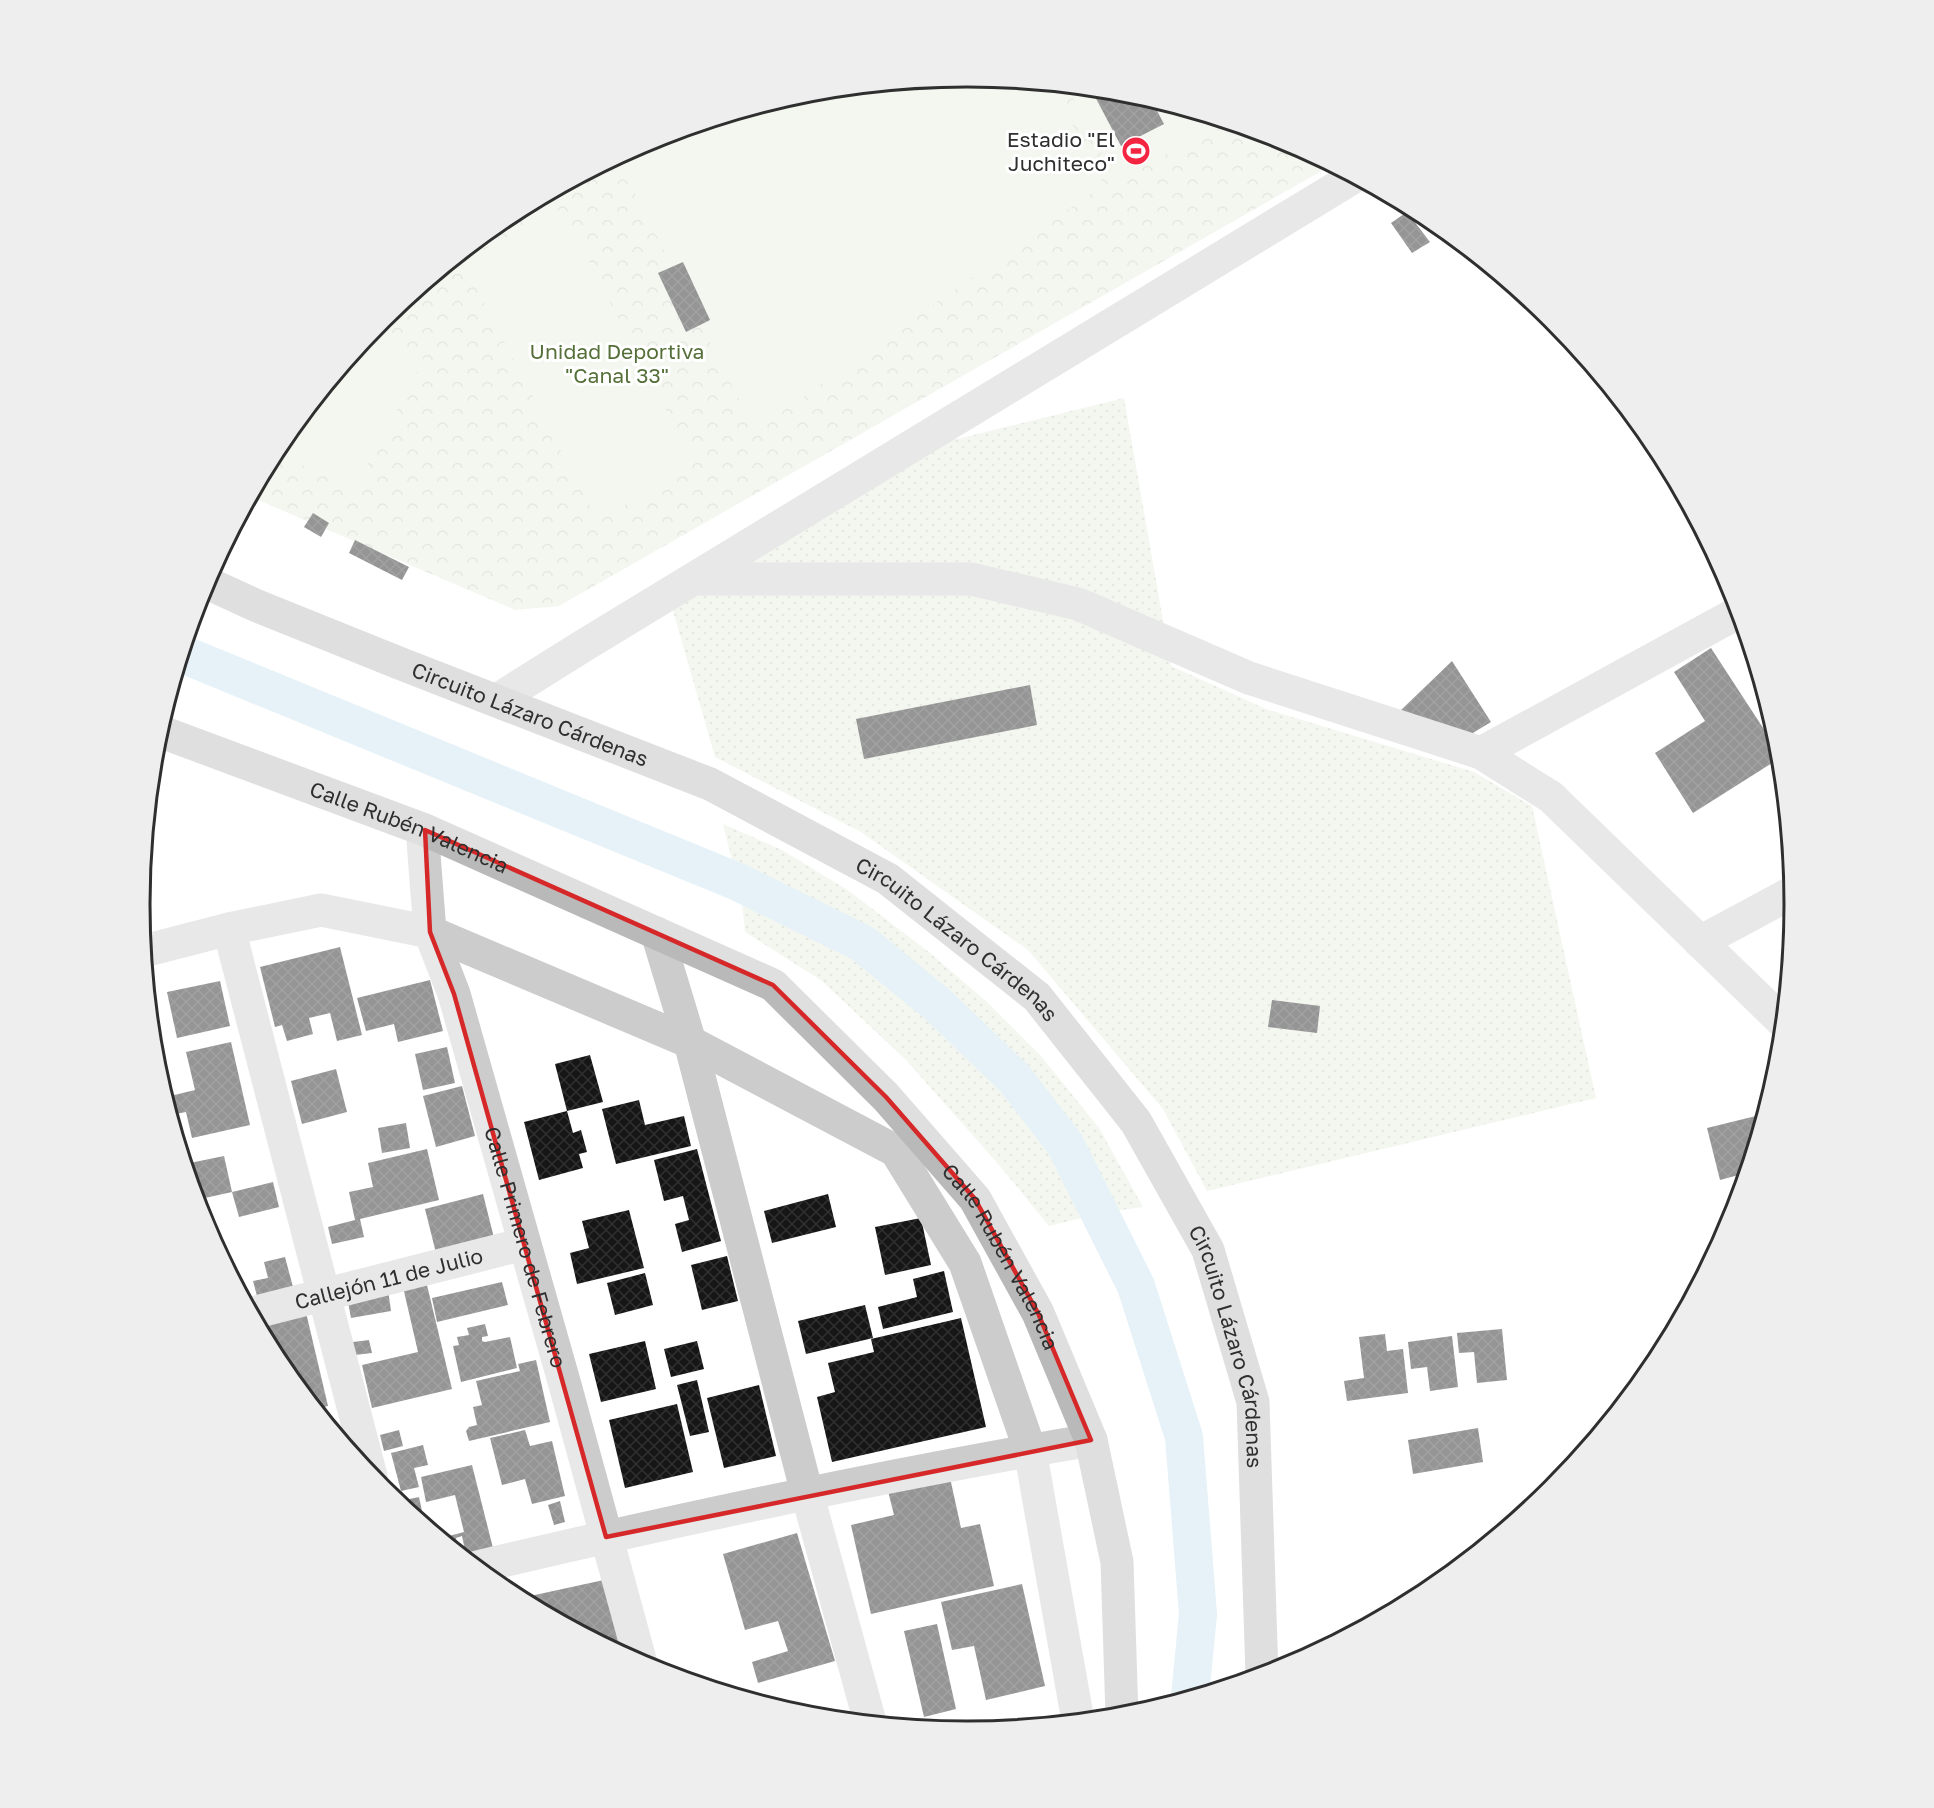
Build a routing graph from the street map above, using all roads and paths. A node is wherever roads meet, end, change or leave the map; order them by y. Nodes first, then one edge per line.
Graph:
1 (1347, 181) edge
2 (694, 579) junction
3 (214, 586) edge
4 (1732, 616) edge
5 (497, 700) junction
6 (168, 735) edge
7 (1480, 753) junction
8 (425, 830) junction
9 (1784, 897) edge
10 (229, 928) junction
11 (430, 932) junction
12 (657, 933) junction
13 (1700, 942) junction
14 (152, 949) edge
15 (1776, 1015) edge
16 (690, 1042) junction
17 (524, 1244) junction
18 (324, 1296) junction
19 (259, 1311) edge
20 (1091, 1440) junction
21 (1030, 1450) junction
22 (366, 1457) edge
23 (807, 1493) junction
24 (606, 1537) junction
25 (487, 1565) edge
26 (638, 1652) edge
27 (1262, 1666) edge
28 (1122, 1706) edge
29 (1077, 1714) edge
30 (868, 1715) edge

1 - 2 street
2 - 5 street
2 - 7 street
3 - 5 street, Circuito Lázaro Cárdenas
4 - 7 street
5 - 27 street, Circuito Lázaro Cárdenas
6 - 8 street, Calle Rubén Valencia
7 - 13 street
8 - 11 street, Calle Primero de Febrero
8 - 12 street, Calle Rubén Valencia
9 - 13 street
10 - 11 street, Calle Rubén Valencia
10 - 14 street, Calle Rubén Valencia
10 - 18 street
11 - 16 street, Calle Rubén Valencia
11 - 17 street, Calle Primero de Febrero
12 - 16 street
12 - 20 street, Calle Rubén Valencia
13 - 15 street
16 - 21 street, Calle Rubén Valencia
16 - 23 street
17 - 18 street, Callejón 11 de Julio
17 - 24 street, Calle Primero de Febrero
18 - 19 street, Callejón 11 de Julio
18 - 22 street
20 - 21 street
20 - 28 street, Calle Rubén Valencia
21 - 23 street
21 - 29 street, Calle Rubén Valencia
23 - 24 street
23 - 30 street
24 - 25 street
24 - 26 street, Calle Primero de Febrero

